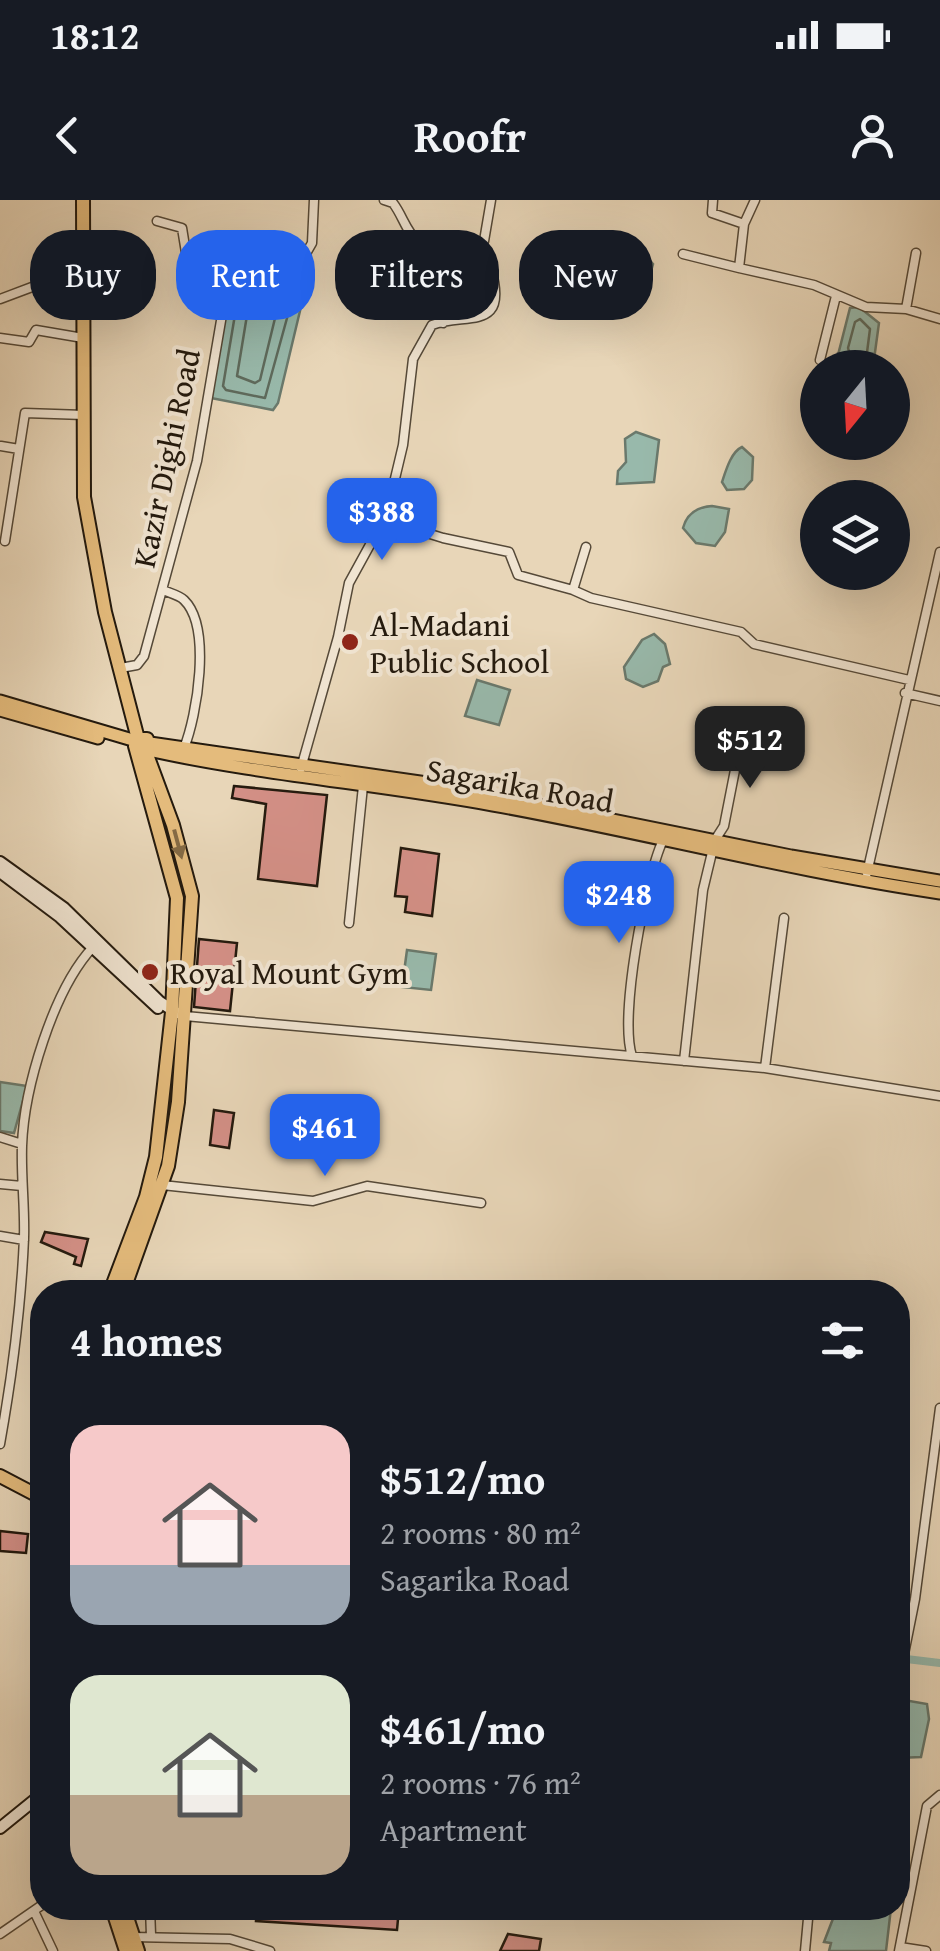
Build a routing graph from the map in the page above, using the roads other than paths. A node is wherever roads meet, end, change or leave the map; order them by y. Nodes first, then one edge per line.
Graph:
1 (86, 200) edge
2 (314, 200) edge
3 (384, 200) edge
4 (491, 200) edge
5 (713, 200) edge
6 (755, 200) edge
7 (158, 221) dead end
8 (744, 224) junction
9 (85, 230) edge
10 (182, 230) edge
11 (313, 230) edge
12 (408, 230) edge
13 (486, 230) edge
14 (916, 253) dead end
15 (683, 254) dead end
16 (739, 268) junction
17 (30, 288) edge
18 (836, 296) junction
19 (0, 299) edge
20 (906, 308) junction
21 (940, 319) edge
22 (84, 320) edge
23 (221, 320) edge
24 (444, 320) edge
25 (476, 320) edge
26 (443, 323) junction
27 (0, 338) edge
28 (84, 338) junction
29 (822, 350) edge
30 (84, 415) junction
31 (1, 446) edge
32 (19, 449) junction
33 (382, 519) junction
34 (5, 542) dead end
35 (586, 547) dead end
36 (940, 552) edge
37 (162, 590) junction
38 (573, 590) junction
39 (126, 667) junction
40 (909, 680) junction
41 (905, 693) junction
42 (0, 701) edge
43 (940, 701) edge
44 (0, 710) edge
45 (744, 724) dead end
46 (142, 745) junction
47 (183, 752) junction
48 (299, 772) junction
49 (363, 786) junction
50 (433, 790) junction
51 (663, 840) junction
52 (714, 845) junction
53 (0, 862) edge
54 (0, 872) edge
55 (867, 876) junction
56 (940, 880) edge
57 (940, 893) edge
58 (784, 918) dead end
59 (348, 923) dead end
60 (92, 947) junction
61 (178, 1018) junction
62 (632, 1056) junction
63 (684, 1061) junction
64 (765, 1068) junction
65 (940, 1096) edge
66 (0, 1138) edge
67 (22, 1144) junction
68 (0, 1184) edge
69 (22, 1186) junction
70 (162, 1186) junction
71 (482, 1203) dead end
72 (0, 1236) edge
73 (24, 1240) junction
74 (115, 1280) edge
75 (127, 1280) edge
76 (4, 1380) edge
77 (940, 1408) edge
78 (0, 1444) edge
79 (937, 1465) edge
80 (0, 1476) edge
81 (30, 1491) edge
82 (910, 1626) edge
83 (940, 1795) edge
84 (30, 1804) edge
85 (0, 1828) edge
86 (910, 1894) edge
87 (30, 1913) edge
88 (42, 1920) edge
89 (116, 1920) edge
90 (128, 1920) edge
91 (150, 1920) edge
92 (808, 1920) edge
93 (905, 1920) edge
94 (0, 1934) edge
95 (151, 1935) junction
96 (136, 1944) edge
97 (900, 1949) edge
98 (53, 1951) edge
99 (126, 1951) edge
100 (270, 1951) edge
101 (805, 1951) edge
102 (926, 1951) edge

1 - 9 highway
1 - 39 highway
2 - 11 street
3 - 12 street
4 - 13 street
5 - 8 street
6 - 8 street
7 - 10 street
8 - 16 street
14 - 20 street
15 - 16 street
16 - 18 street
17 - 19 street
18 - 20 street
18 - 29 street
20 - 21 street
22 - 28 highway
23 - 37 street, Kazir Dighi Road
24 - 26 street
25 - 26 street
26 - 33 street
27 - 28 street
28 - 30 highway
30 - 32 street
30 - 46 highway
31 - 32 street
32 - 34 street
33 - 38 street
33 - 48 street
35 - 38 street
36 - 40 street
37 - 39 street, Kazir Dighi Road
37 - 47 street
38 - 40 street
39 - 46 highway
40 - 41 street
41 - 43 street
41 - 55 street
42 - 46 main road, Sagarika Road
44 - 46 main road, Sagarika Road
45 - 52 street
46 - 47 main road, Sagarika Road
46 - 61 highway
47 - 48 main road, Sagarika Road
48 - 49 main road, Sagarika Road
48 - 50 main road, Sagarika Road
49 - 50 main road, Sagarika Road
49 - 59 street
50 - 51 main road, Sagarika Road
50 - 52 main road, Sagarika Road
51 - 52 main road, Sagarika Road
51 - 62 street
52 - 55 main road, Sagarika Road
52 - 63 street
53 - 61 main road
54 - 60 main road
55 - 56 main road, Sagarika Road
55 - 57 main road, Sagarika Road
58 - 64 street
60 - 61 main road
60 - 67 street
61 - 62 street
61 - 70 highway
61 - 74 highway
62 - 63 street
63 - 64 street
64 - 65 street
66 - 67 street
67 - 69 street
68 - 69 street
69 - 73 street
70 - 71 street
70 - 75 highway
72 - 73 street
73 - 76 street
76 - 78 street
77 - 79 street
79 - 82 street
80 - 81 highway
83 - 86 street
84 - 85 main road
87 - 94 street
88 - 98 street
89 - 99 highway
90 - 96 highway
91 - 95 street
92 - 101 street
93 - 97 street
95 - 96 street
95 - 100 street
97 - 102 street

